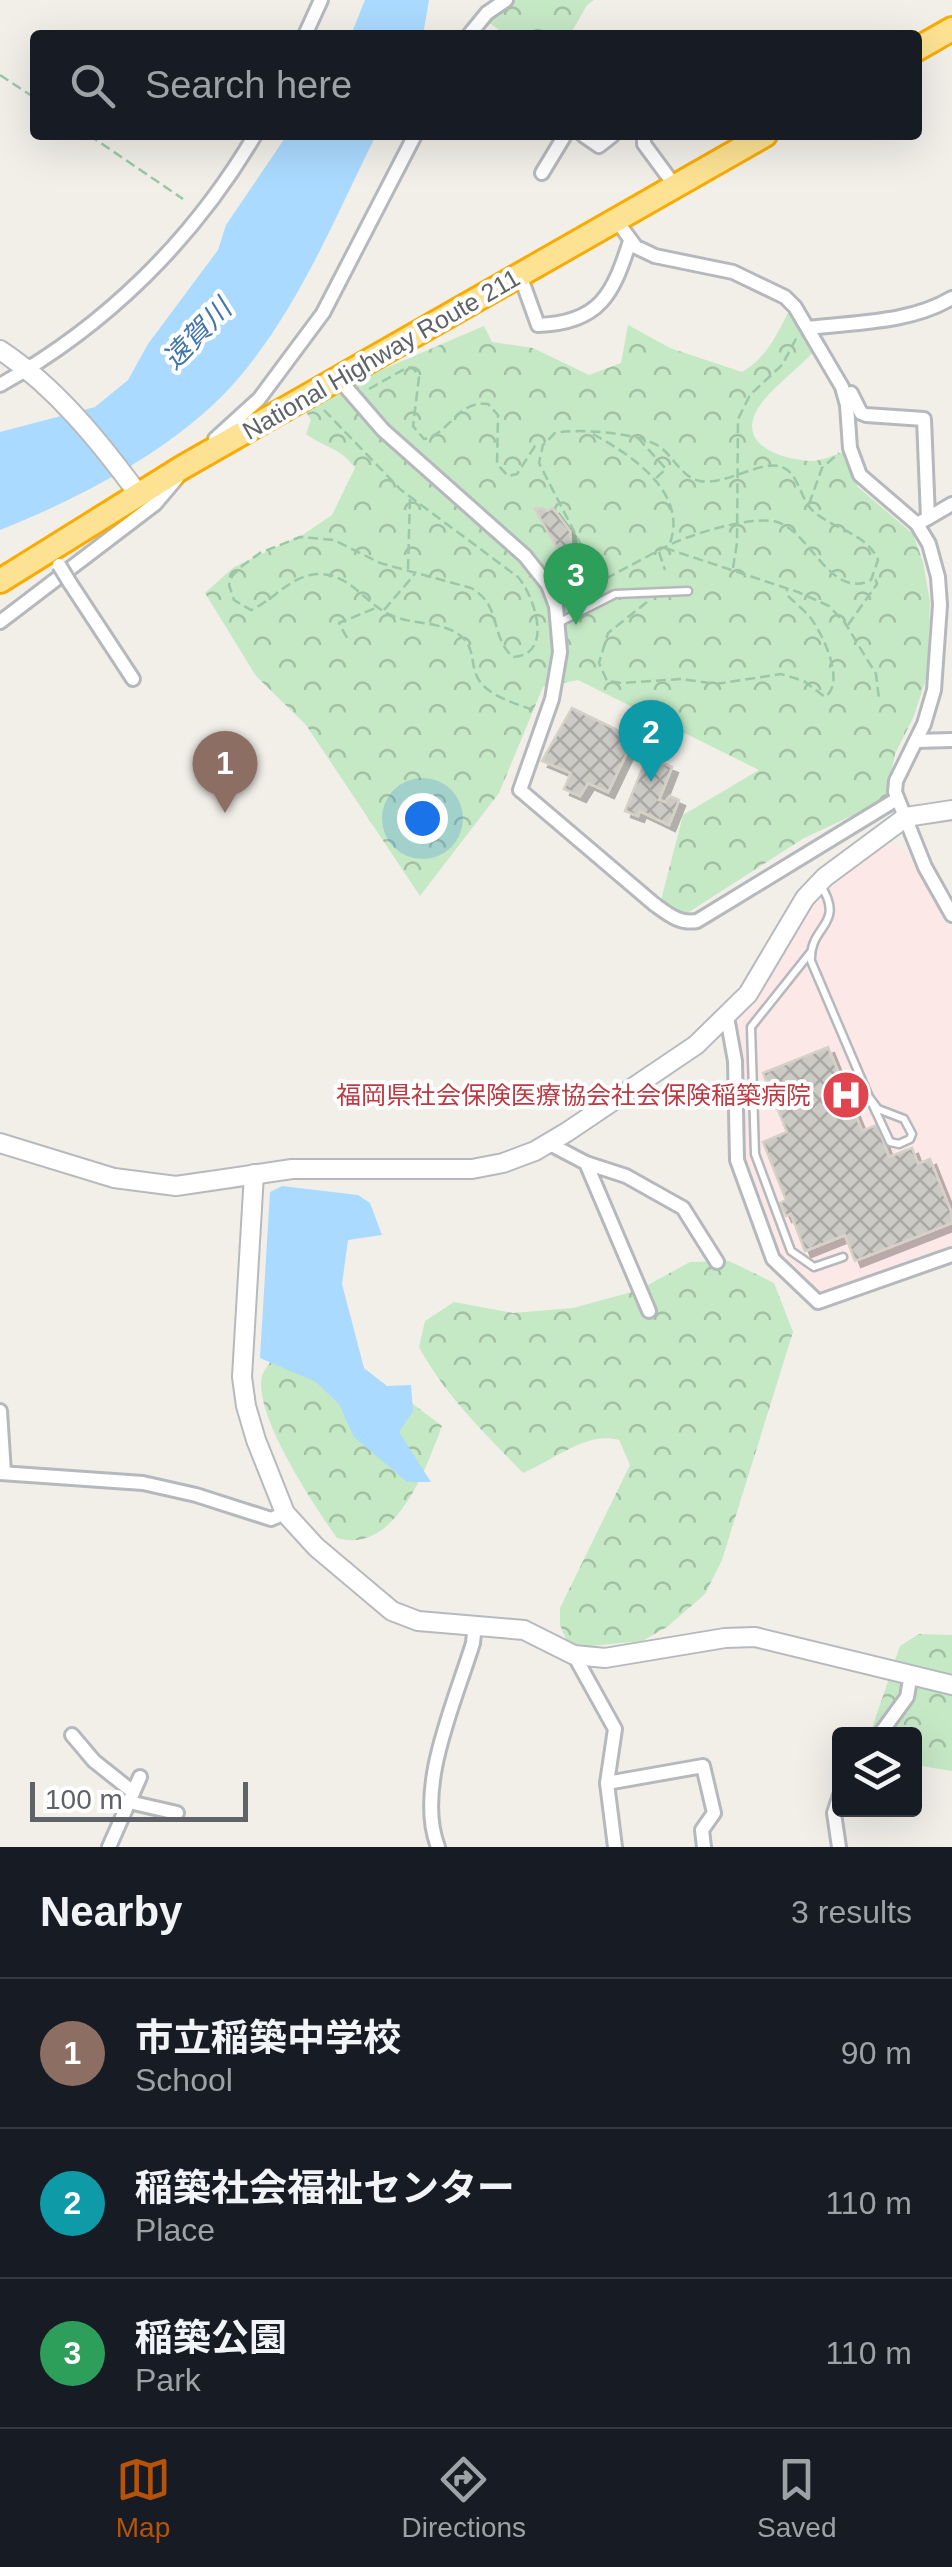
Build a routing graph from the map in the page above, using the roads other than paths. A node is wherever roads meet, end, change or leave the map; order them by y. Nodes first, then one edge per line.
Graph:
1 (321, 0) edge
2 (506, 0) edge
3 (952, 29) edge
4 (307, 30) edge
5 (473, 30) edge
6 (922, 46) edge
7 (252, 140) edge
8 (412, 140) edge
9 (562, 140) edge
10 (642, 140) edge
11 (756, 140) edge
12 (542, 173) dead end
13 (675, 186) junction
14 (616, 220) junction
15 (630, 241) junction
16 (520, 275) junction
17 (952, 298) edge
18 (807, 326) junction
19 (0, 350) edge
20 (830, 363) junction
21 (29, 369) junction
22 (338, 378) junction
23 (0, 385) edge
24 (184, 468) junction
25 (135, 491) junction
26 (952, 504) edge
27 (923, 521) junction
28 (55, 558) junction
29 (0, 581) edge
30 (688, 591) dead end
31 (0, 622) edge
32 (559, 623) junction
33 (132, 680) dead end
34 (916, 740) junction
35 (952, 740) edge
36 (897, 799) junction
37 (952, 810) edge
38 (906, 817) junction
39 (820, 882) junction
40 (946, 888) edge
41 (952, 915) edge
42 (810, 953) junction
43 (727, 1017) junction
44 (868, 1097) junction
45 (0, 1143) edge
46 (548, 1143) junction
47 (586, 1163) junction
48 (254, 1174) junction
49 (952, 1255) edge
50 (843, 1257) dead end
51 (717, 1262) dead end
52 (649, 1311) dead end
53 (0, 1411) edge
54 (2, 1473) edge
55 (285, 1513) junction
56 (475, 1624) junction
57 (574, 1655) junction
58 (911, 1674) junction
59 (952, 1685) edge
60 (885, 1727) edge
61 (72, 1734) dead end
62 (140, 1777) dead end
63 (607, 1783) junction
64 (131, 1797) junction
65 (177, 1812) dead end
66 (835, 1817) edge
67 (109, 1847) edge
68 (438, 1847) edge
69 (615, 1847) edge
70 (704, 1847) edge
71 (839, 1847) edge

1 - 4 street
2 - 5 street
3 - 6 highway
7 - 21 street
8 - 24 street
9 - 12 street
10 - 13 street
11 - 13 highway, National Highway Route 211
13 - 14 highway, National Highway Route 211
14 - 15 street
14 - 16 highway, National Highway Route 211
15 - 16 street
15 - 18 street
16 - 22 highway, National Highway Route 211
17 - 18 street
18 - 20 street
19 - 21 street
20 - 27 street
20 - 27 street
21 - 23 street
21 - 25 street
22 - 24 highway, National Highway Route 211
22 - 32 street
24 - 25 highway, National Highway Route 211
24 - 31 street
25 - 28 highway, National Highway Route 211
26 - 27 street
27 - 34 street
28 - 29 highway, National Highway Route 211
28 - 33 street, bridge
30 - 32 lane
32 - 36 street
34 - 35 street
34 - 36 street
36 - 38 street
37 - 38 street
38 - 39 street
38 - 40 street
39 - 42 lane
39 - 43 street
40 - 41 street
42 - 44 lane
42 - 50 lane
43 - 46 street
43 - 49 street
44 - 44 lane
45 - 48 street
46 - 47 street
46 - 48 street
47 - 51 street
47 - 52 street
48 - 55 street
53 - 54 street
54 - 55 street
55 - 56 street
56 - 57 street
56 - 68 street
57 - 58 street
57 - 63 street
58 - 59 street
58 - 60 street
61 - 64 street
62 - 64 street
63 - 69 street
63 - 70 street
64 - 65 street
64 - 67 street
66 - 71 street

